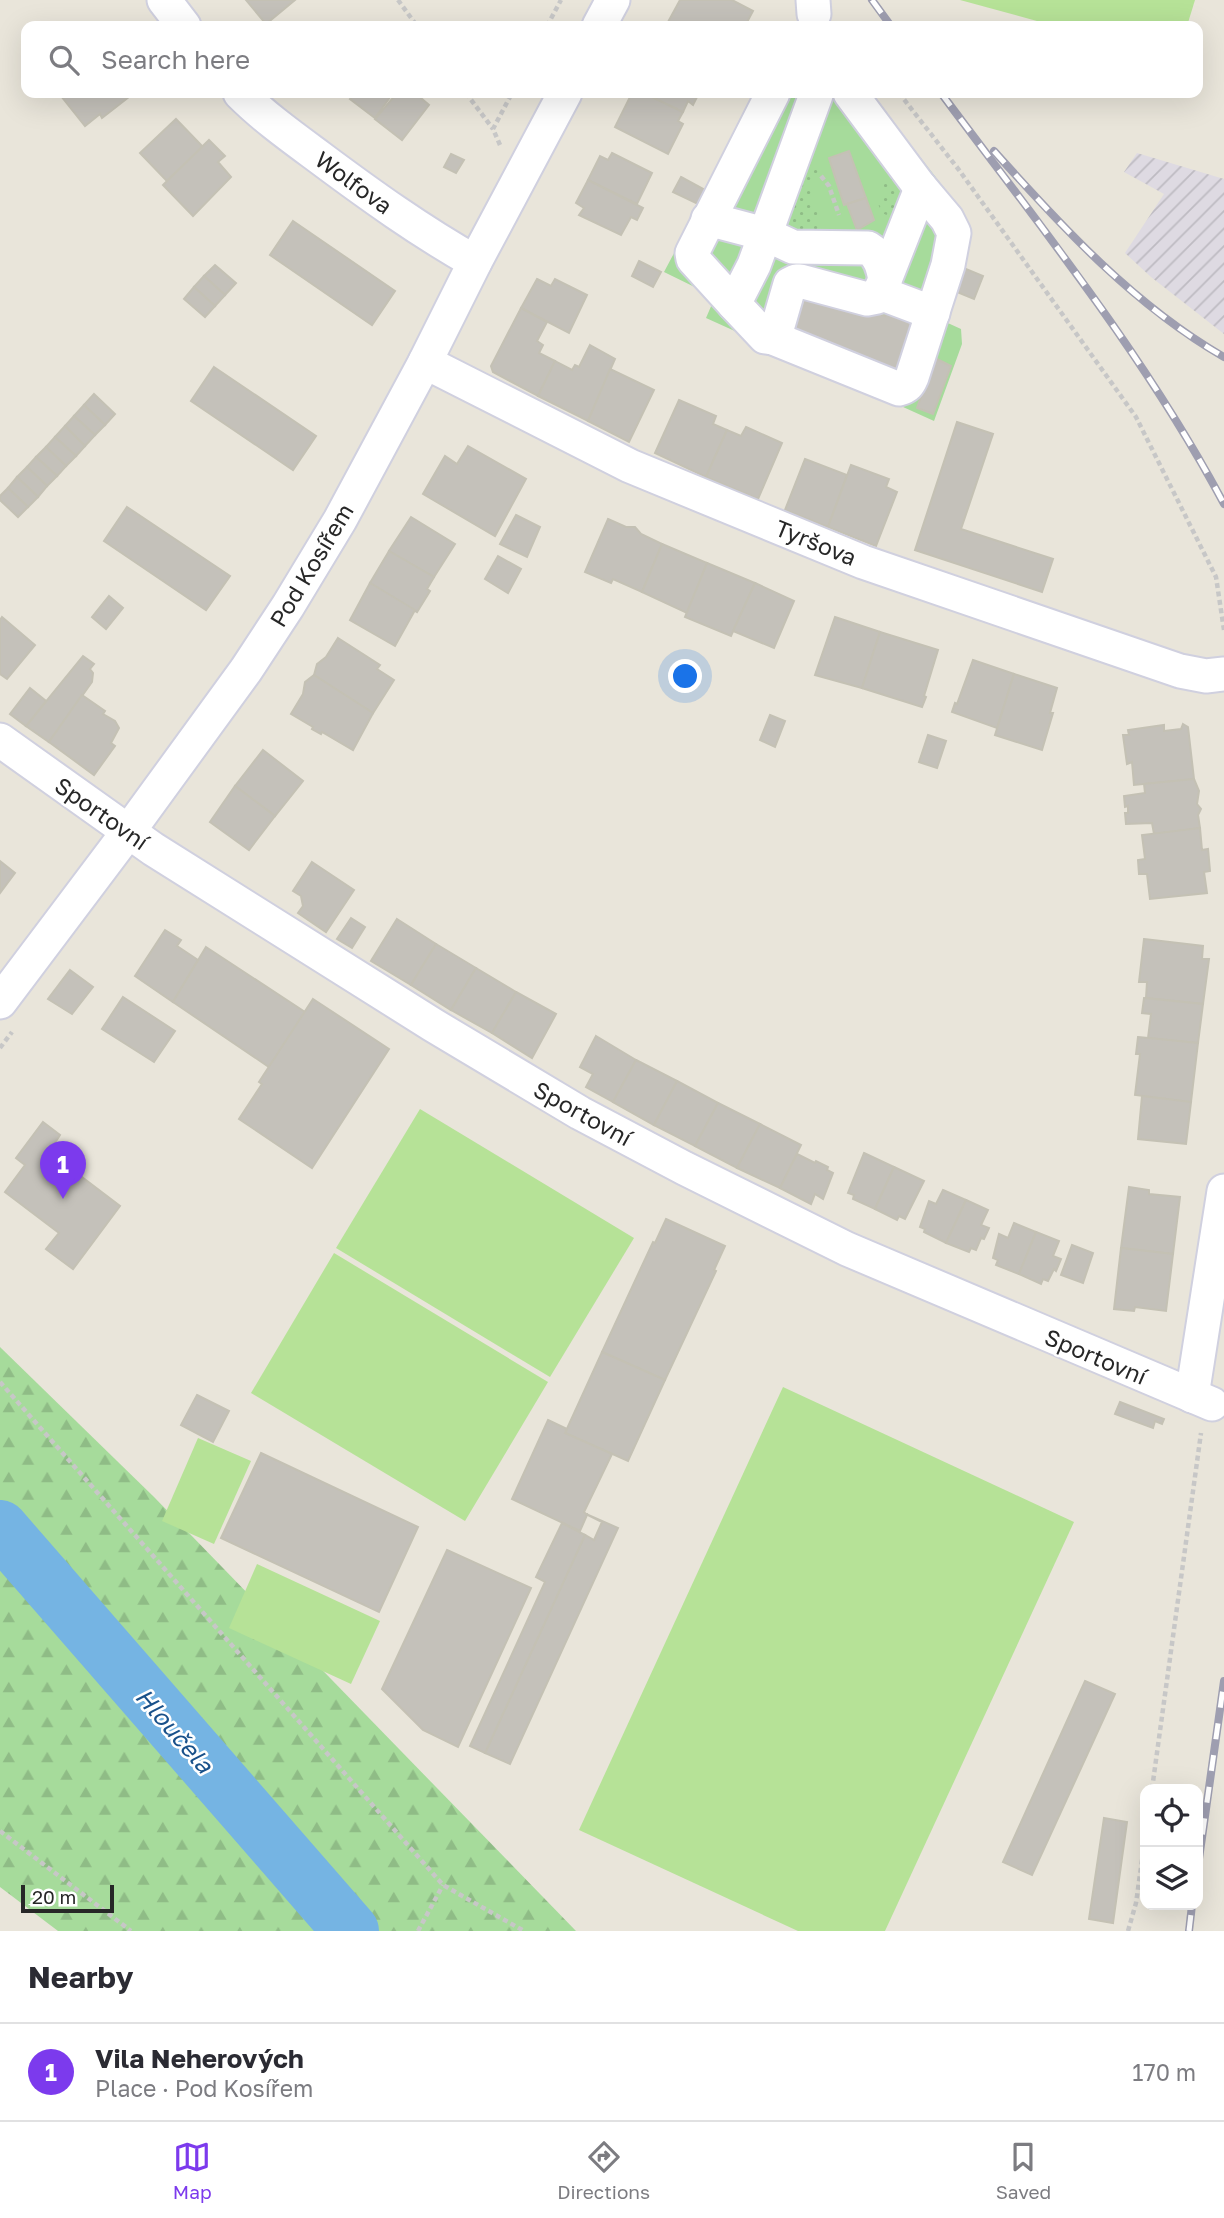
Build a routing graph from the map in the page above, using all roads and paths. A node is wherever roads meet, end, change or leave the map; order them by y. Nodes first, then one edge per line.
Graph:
1 (164, 0) edge
2 (398, 0) edge
3 (561, 0) edge
4 (613, 0) edge
5 (180, 21) edge
6 (413, 21) edge
7 (550, 21) edge
8 (602, 21) edge
9 (246, 98) edge
10 (470, 98) edge
11 (562, 98) edge
12 (770, 98) edge
13 (819, 98) edge
14 (854, 98) edge
15 (903, 98) edge
16 (757, 124) junction
17 (493, 129) dead end
18 (798, 145) junction
19 (920, 187) junction
20 (708, 219) junction
21 (765, 234) junction
22 (902, 237) junction
23 (868, 248) junction
24 (475, 262) junction
25 (883, 287) junction
26 (734, 304) junction
27 (933, 313) junction
28 (773, 338) junction
29 (425, 362) junction
30 (1224, 628) edge
31 (1224, 674) edge
32 (0, 740) edge
33 (128, 832) junction
34 (0, 1002) edge
35 (1224, 1191) edge
36 (0, 1382) edge
37 (1202, 1400) junction
38 (1153, 1784) edge
39 (0, 1830) edge
40 (1144, 1847) edge
41 (443, 1885) junction
42 (131, 1931) edge
43 (418, 1931) edge
44 (524, 1931) edge
45 (1128, 1931) edge

1 - 5 street
2 - 6 path
3 - 7 path
4 - 8 street
9 - 24 street, Wolfova
10 - 17 path
11 - 24 street, Pod Kosířem
12 - 16 street
13 - 18 street
14 - 19 street
15 - 30 path
16 - 18 street
16 - 20 street
18 - 21 street
19 - 22 street
19 - 27 street
20 - 21 street
20 - 26 street
21 - 23 street
21 - 26 street
22 - 23 street
22 - 25 street
23 - 25 street
24 - 29 street, Pod Kosířem
25 - 27 street
25 - 28 street
26 - 28 street
27 - 28 street
29 - 31 street, Tyršova
29 - 33 street, Pod Kosířem
32 - 33 street, Sportovní
33 - 34 street, Pod Kosířem
33 - 37 street, Sportovní
35 - 37 street
36 - 41 path
37 - 38 path
39 - 42 path
40 - 45 path
41 - 43 path
41 - 44 path

